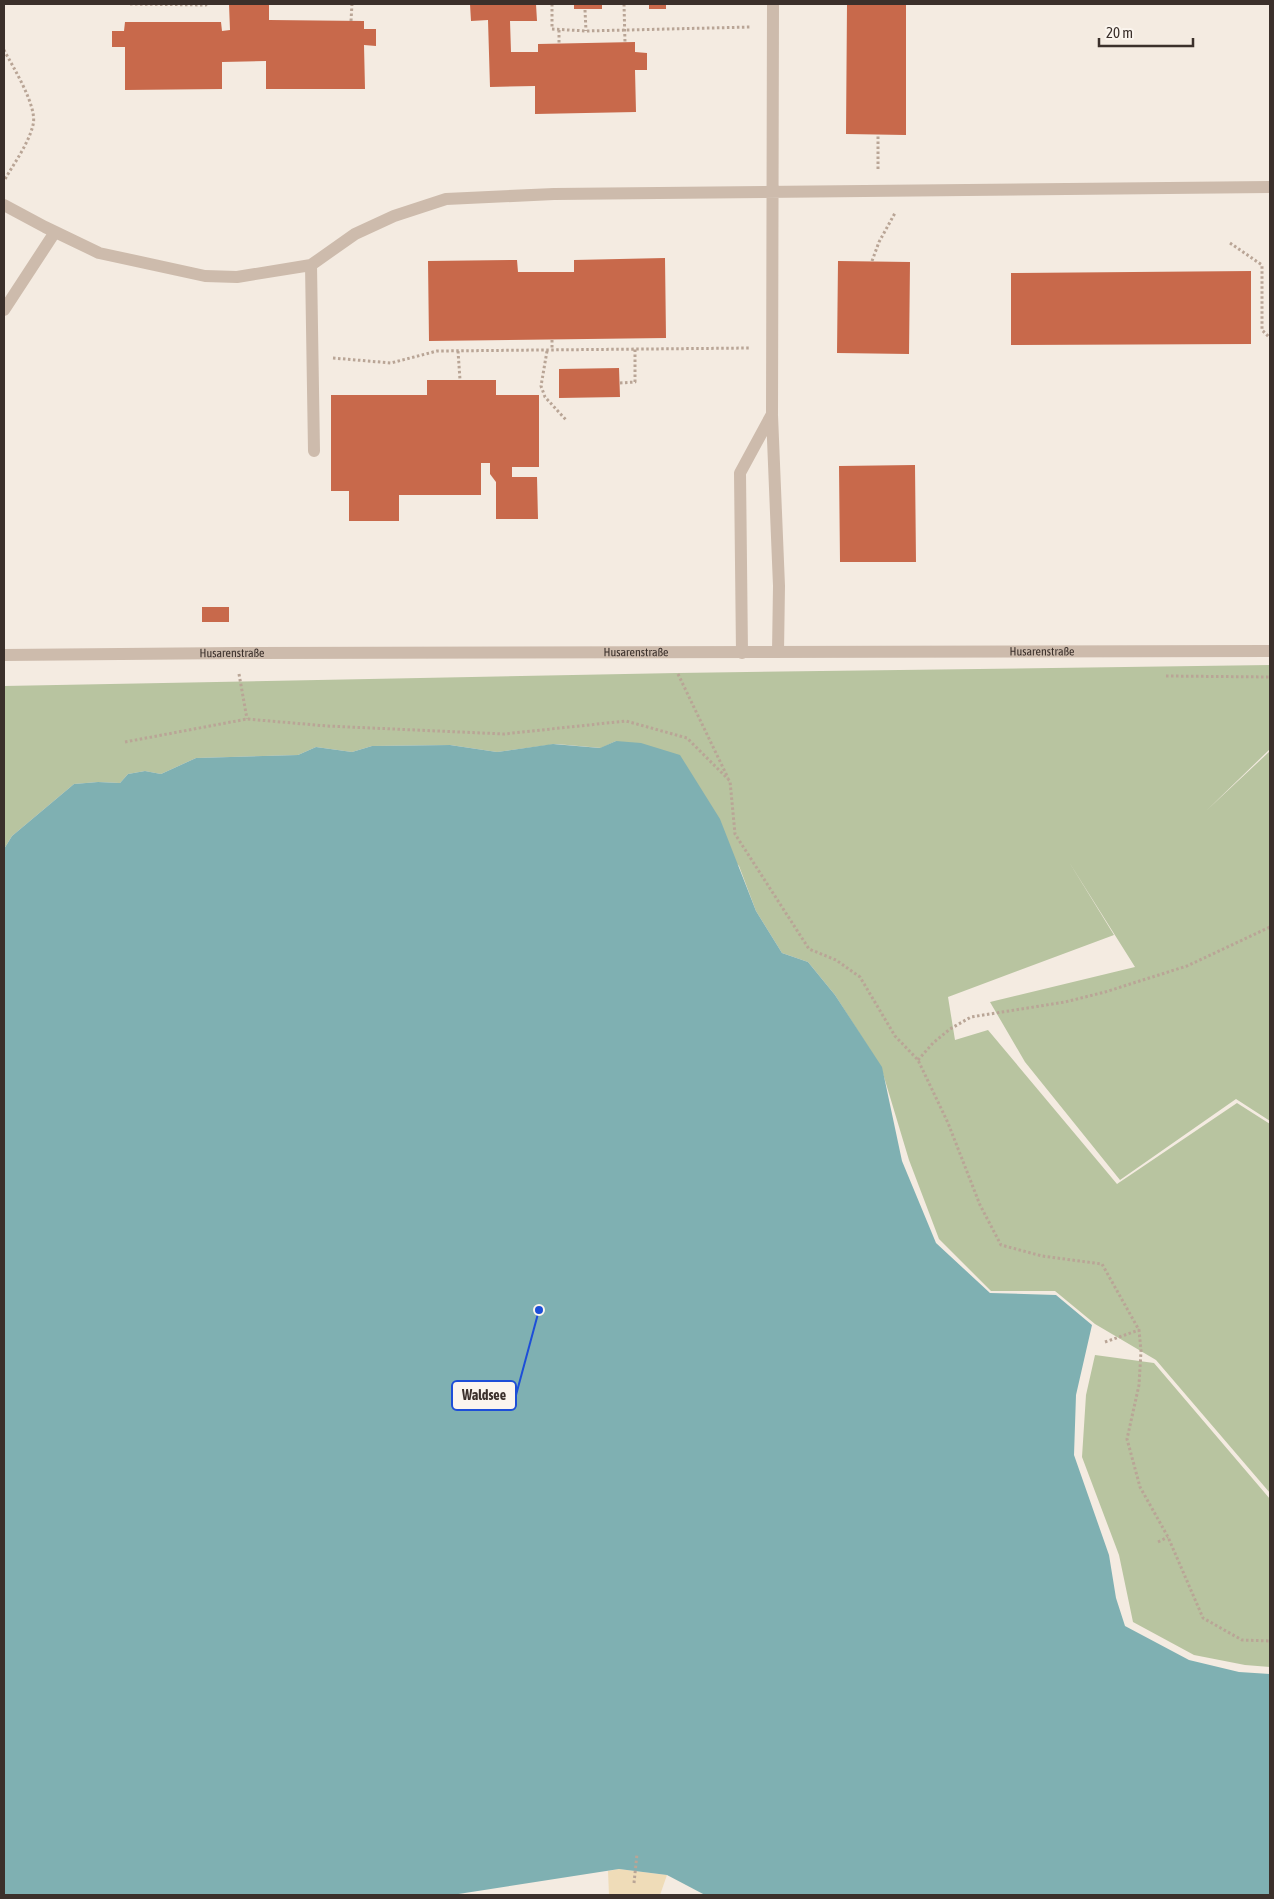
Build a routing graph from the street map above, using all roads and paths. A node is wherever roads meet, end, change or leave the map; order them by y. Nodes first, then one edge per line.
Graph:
1 (130, 4) edge
2 (206, 4) edge
3 (352, 4) edge
4 (552, 4) edge
5 (624, 4) edge
6 (773, 4) edge
7 (585, 10) dead end
8 (352, 20) dead end
9 (773, 27) junction
10 (624, 29) junction
11 (559, 30) junction
12 (586, 31) junction
13 (625, 43) dead end
14 (559, 44) dead end
15 (4, 50) edge
16 (878, 135) dead end
17 (4, 181) edge
18 (1270, 187) edge
19 (878, 191) junction
20 (908, 191) junction
21 (773, 192) junction
22 (4, 205) edge
23 (55, 232) junction
24 (1230, 243) dead end
25 (872, 262) dead end
26 (311, 265) junction
27 (4, 310) edge
28 (1270, 338) edge
29 (552, 340) dead end
30 (772, 348) junction
31 (634, 349) junction
32 (552, 350) junction
33 (458, 351) junction
34 (548, 351) junction
35 (313, 356) junction
36 (460, 380) dead end
37 (620, 383) dead end
38 (772, 414) junction
39 (566, 420) dead end
40 (314, 451) dead end
41 (1270, 651) edge
42 (665, 652) junction
43 (778, 652) junction
44 (237, 653) junction
45 (742, 653) junction
46 (4, 655) edge
47 (247, 719) junction
48 (125, 742) dead end
49 (730, 781) junction
50 (1270, 928) edge
51 (918, 1060) junction
52 (1138, 1330) junction
53 (1105, 1342) dead end
54 (1168, 1537) junction
55 (1158, 1542) dead end
56 (1270, 1641) edge
57 (637, 1854) dead end
58 (634, 1883) dead end

1 - 2 path
3 - 8 path
4 - 11 path
5 - 10 path
6 - 9 street
7 - 12 path
9 - 10 path
9 - 21 street
10 - 12 path
10 - 13 path
11 - 12 path
11 - 14 path
15 - 17 path
16 - 19 path
18 - 20 street
19 - 20 street
19 - 21 street
20 - 25 path
21 - 26 street
21 - 30 street
22 - 23 street
23 - 26 street
23 - 27 street
24 - 28 path
26 - 35 street
29 - 32 path
30 - 31 path
30 - 38 street
31 - 32 path
31 - 37 path
32 - 34 path
33 - 34 path
33 - 35 path
33 - 36 path
34 - 39 path
35 - 40 street
38 - 43 street
38 - 45 street
41 - 43 street, Husarenstraße
42 - 44 street, Husarenstraße
42 - 45 street, Husarenstraße
42 - 49 path
43 - 45 street, Husarenstraße
44 - 46 street, Husarenstraße
44 - 47 path
47 - 48 path
47 - 49 path
49 - 51 path
50 - 51 path
51 - 52 path
52 - 53 path
52 - 54 path
54 - 55 path
54 - 56 path
57 - 58 path

